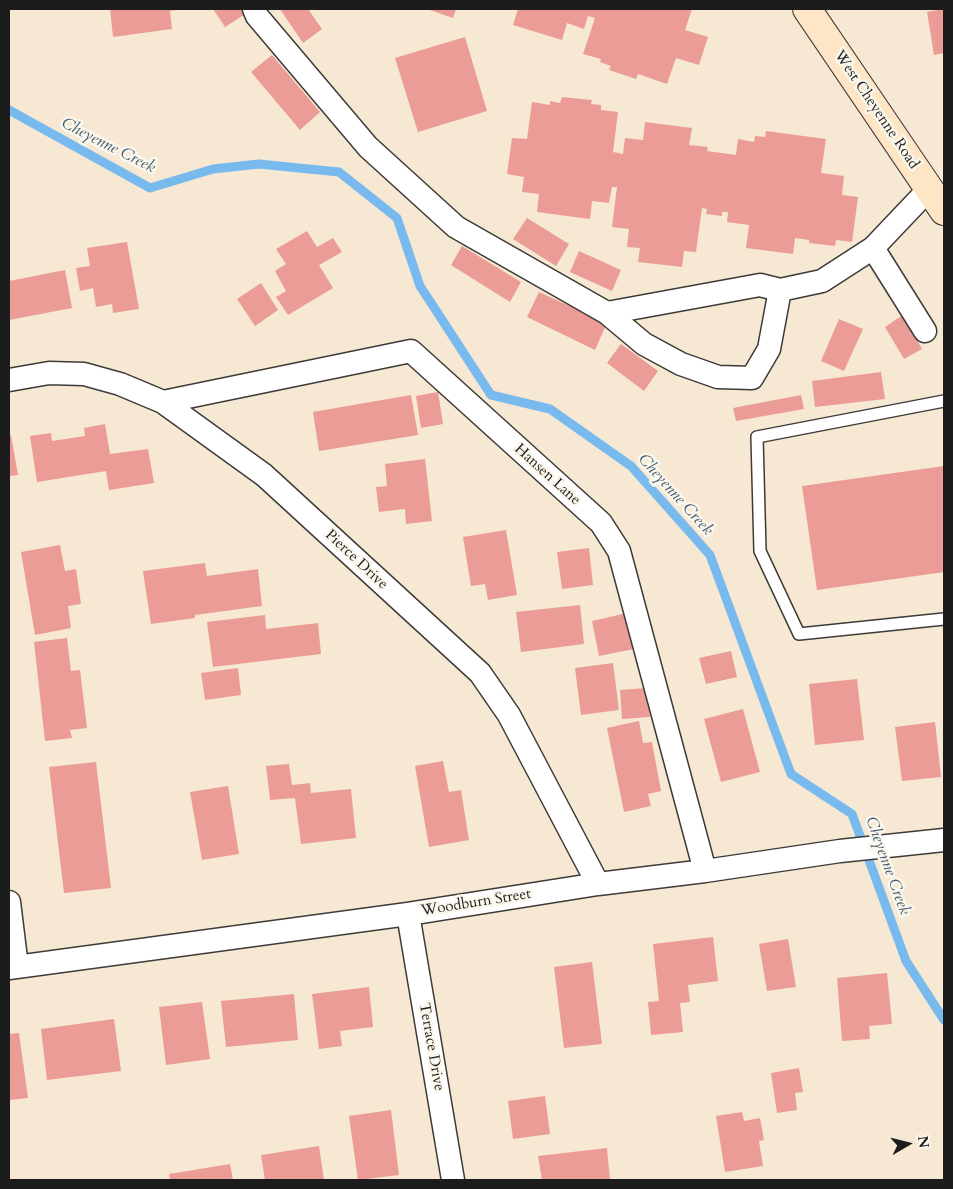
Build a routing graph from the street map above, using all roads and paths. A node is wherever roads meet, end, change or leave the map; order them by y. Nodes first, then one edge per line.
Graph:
1 (254, 9) edge
2 (807, 9) edge
3 (929, 189) junction
4 (944, 211) edge
5 (873, 248) junction
6 (780, 290) junction
7 (607, 314) junction
8 (925, 330) dead end
9 (9, 380) edge
10 (944, 401) edge
11 (163, 402) junction
12 (944, 620) edge
13 (944, 840) edge
14 (705, 872) junction
15 (598, 884) junction
16 (9, 902) edge
17 (408, 914) junction
18 (13, 967) edge
19 (453, 1180) edge

1 - 7 street
2 - 3 main road, West Cheyenne Road
3 - 4 main road, West Cheyenne Road
3 - 5 street
5 - 6 street
5 - 8 street
6 - 7 street
6 - 7 street
9 - 11 street, Pierce Drive
10 - 12 lane
11 - 14 street, Hansen Lane
11 - 15 street, Pierce Drive
13 - 14 street, Woodburn Street
14 - 15 street, Woodburn Street
15 - 17 street, Woodburn Street
16 - 18 street
17 - 18 street, Woodburn Street
17 - 19 street, Terrace Drive

